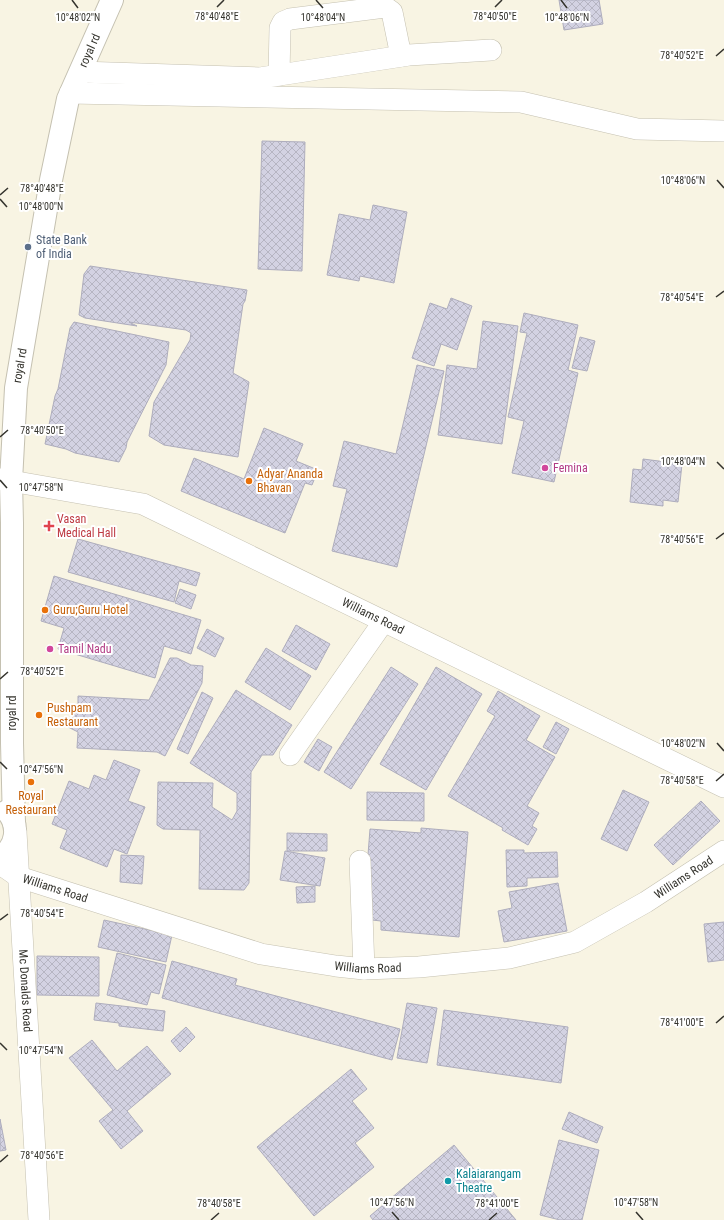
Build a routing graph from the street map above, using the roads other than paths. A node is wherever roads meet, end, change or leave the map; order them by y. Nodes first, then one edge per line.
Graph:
1 (112, 0) edge
2 (491, 50) dead end
3 (401, 56) junction
4 (80, 72) junction
5 (279, 75) junction
6 (70, 93) junction
7 (724, 131) edge
8 (6, 480) edge
9 (384, 621) junction
10 (6, 709) edge
11 (12, 743) junction
12 (290, 755) dead end
13 (0, 770) edge
14 (724, 787) edge
15 (0, 805) edge
16 (15, 828) junction
17 (724, 851) edge
18 (0, 857) edge
19 (360, 861) dead end
20 (0, 864) edge
21 (19, 877) junction
22 (364, 969) junction
23 (39, 1220) edge

1 - 4 main road, royal rd
2 - 3 street
3 - 5 street
3 - 5 street
4 - 5 street
4 - 6 main road, royal rd
6 - 7 street
6 - 8 main road, royal rd
8 - 9 street, Williams Road
8 - 10 main road, royal rd
9 - 12 street
9 - 14 street, Williams Road
10 - 11 main road, royal rd
11 - 13 main road
11 - 16 main road, royal rd
15 - 16 main road
16 - 18 main road
16 - 21 street, Mc Donalds Road
17 - 22 street, Williams Road
19 - 22 street
20 - 21 street, Williams Road
21 - 22 street, Williams Road
21 - 23 street, Mc Donalds Road

